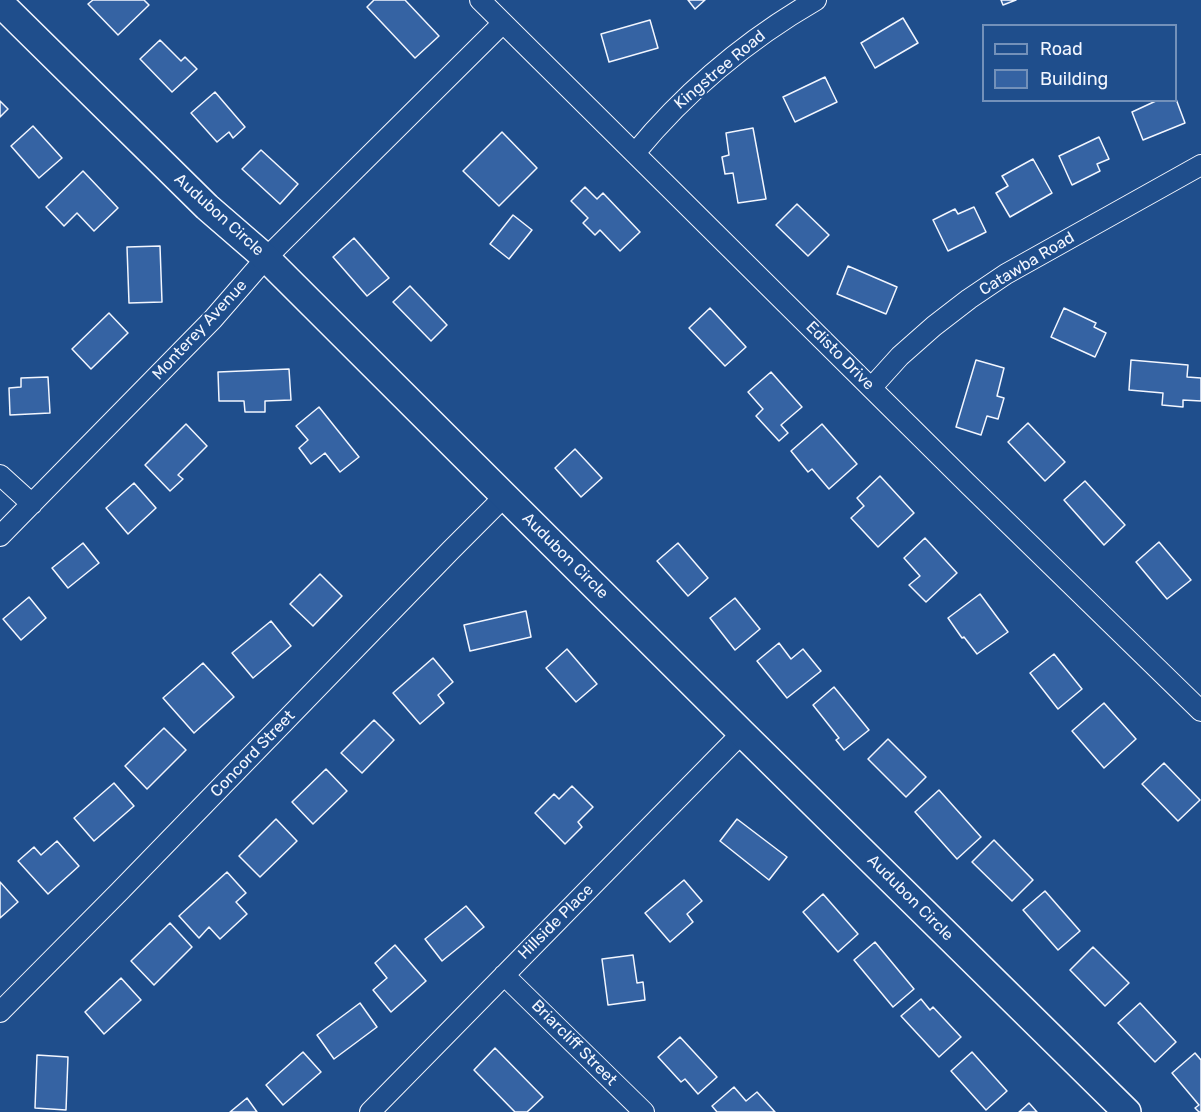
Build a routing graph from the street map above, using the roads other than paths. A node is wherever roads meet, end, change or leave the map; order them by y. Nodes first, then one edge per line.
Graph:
1 (480, 0) edge
2 (816, 0) edge
3 (0, 3) edge
4 (503, 23) junction
5 (634, 153) junction
6 (1201, 165) edge
7 (266, 258) junction
8 (872, 387) junction
9 (0, 475) edge
10 (505, 496) junction
11 (32, 504) junction
12 (0, 536) edge
13 (1201, 711) edge
14 (742, 733) junction
15 (504, 975) junction
16 (0, 1012) edge
17 (370, 1112) edge
18 (644, 1112) edge
19 (1127, 1112) edge

1 - 4 street, Edisto Drive
2 - 5 street, Kingstree Road
3 - 7 street, Audubon Circle
4 - 5 street, Edisto Drive
4 - 7 street, Monterey Avenue
5 - 8 street, Edisto Drive
6 - 8 street, Catawba Road
7 - 10 street, Audubon Circle
7 - 11 street, Monterey Avenue
8 - 13 street, Edisto Drive
9 - 11 street
10 - 14 street, Audubon Circle
10 - 16 street, Concord Street
11 - 12 street, Monterey Avenue
14 - 15 street, Hillside Place
14 - 19 street, Audubon Circle
15 - 17 street, Hillside Place
15 - 18 street, Briarcliff Street

